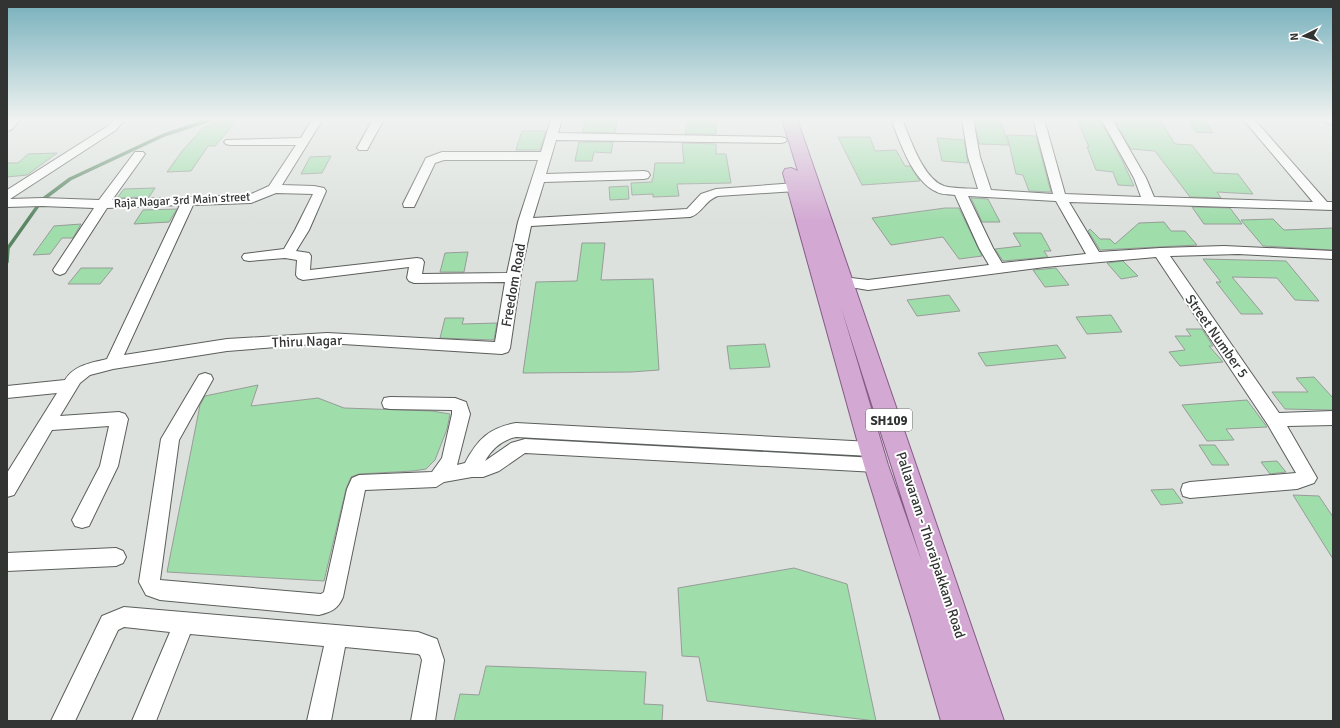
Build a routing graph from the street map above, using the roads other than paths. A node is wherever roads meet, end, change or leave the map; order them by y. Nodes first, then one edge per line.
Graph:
1 (73, 153) edge
2 (297, 153) edge
3 (546, 153) edge
4 (788, 153) edge
5 (791, 153) edge
6 (912, 153) edge
7 (972, 153) edge
8 (1048, 153) edge
9 (1126, 153) edge
10 (1279, 153) edge
11 (139, 154) dead end
12 (545, 156) junction
13 (644, 175) dead end
14 (539, 178) junction
15 (796, 188) junction
16 (274, 189) junction
17 (960, 191) junction
18 (986, 193) junction
19 (7, 196) edge
20 (1060, 198) junction
21 (189, 200) junction
22 (1149, 201) junction
23 (7, 204) edge
24 (103, 204) junction
25 (409, 204) dead end
26 (1328, 206) edge
27 (525, 222) junction
28 (1160, 252) junction
29 (288, 253) junction
30 (1333, 255) edge
31 (1095, 257) junction
32 (249, 258) dead end
33 (998, 268) junction
34 (60, 270) dead end
35 (833, 271) junction
36 (514, 277) junction
37 (502, 348) joint
38 (113, 363) junction
39 (205, 379) dead end
40 (69, 386) junction
41 (7, 392) edge
42 (390, 403) dead end
43 (1333, 418) edge
44 (1274, 420) junction
45 (46, 424) junction
46 (874, 457) junction
47 (439, 476) junction
48 (7, 488) edge
49 (1190, 490) dead end
50 (82, 520) dead end
51 (116, 557) dead end
52 (7, 562) edge
53 (184, 623) junction
54 (337, 635) junction
55 (63, 721) edge
56 (144, 721) edge
57 (319, 721) edge
58 (423, 721) edge
59 (957, 721) edge
60 (988, 721) edge

1 - 19 street
2 - 16 street
3 - 12 street, Freedom Road
4 - 15 main road, Pallavaram - Thoraipakkam Road / SH109
5 - 35 main road, Pallavaram - Thoraipakkam Road / SH109
6 - 17 street
7 - 18 street
8 - 20 street
9 - 22 street
10 - 26 street
11 - 24 street
12 - 14 street, Freedom Road
12 - 25 street
13 - 14 street
14 - 27 street, Freedom Road
15 - 27 street
15 - 35 main road, Pallavaram - Thoraipakkam Road / SH109
16 - 21 street, Raja Nagar 3rd Main street
16 - 29 street
17 - 18 street
17 - 33 street
18 - 20 street
20 - 22 street
20 - 31 street
21 - 24 street, Raja Nagar 3rd Main street
21 - 38 street
22 - 26 street
23 - 24 street, Raja Nagar 3rd Main street
24 - 34 street
27 - 36 street, Freedom Road
28 - 30 street
28 - 31 street
28 - 44 street, Street Number 5
29 - 32 street
29 - 36 street
31 - 33 street
33 - 35 street
35 - 46 main road, Pallavaram - Thoraipakkam Road / SH109
35 - 60 main road, Pallavaram - Thoraipakkam Road / SH109
36 - 37 street, Freedom Road
37 - 38 street, Thiru Nagar
38 - 40 street, Thiru Nagar
39 - 47 street
40 - 41 street
40 - 45 street, Thiru Nagar
42 - 47 street
43 - 44 street
44 - 49 street, Street Number 5
45 - 48 street, Thiru Nagar
45 - 50 street
46 - 47 street
46 - 59 main road, Pallavaram - Thoraipakkam Road / SH109
51 - 52 street
53 - 54 street
53 - 55 street
53 - 56 street
54 - 57 street
54 - 58 street

